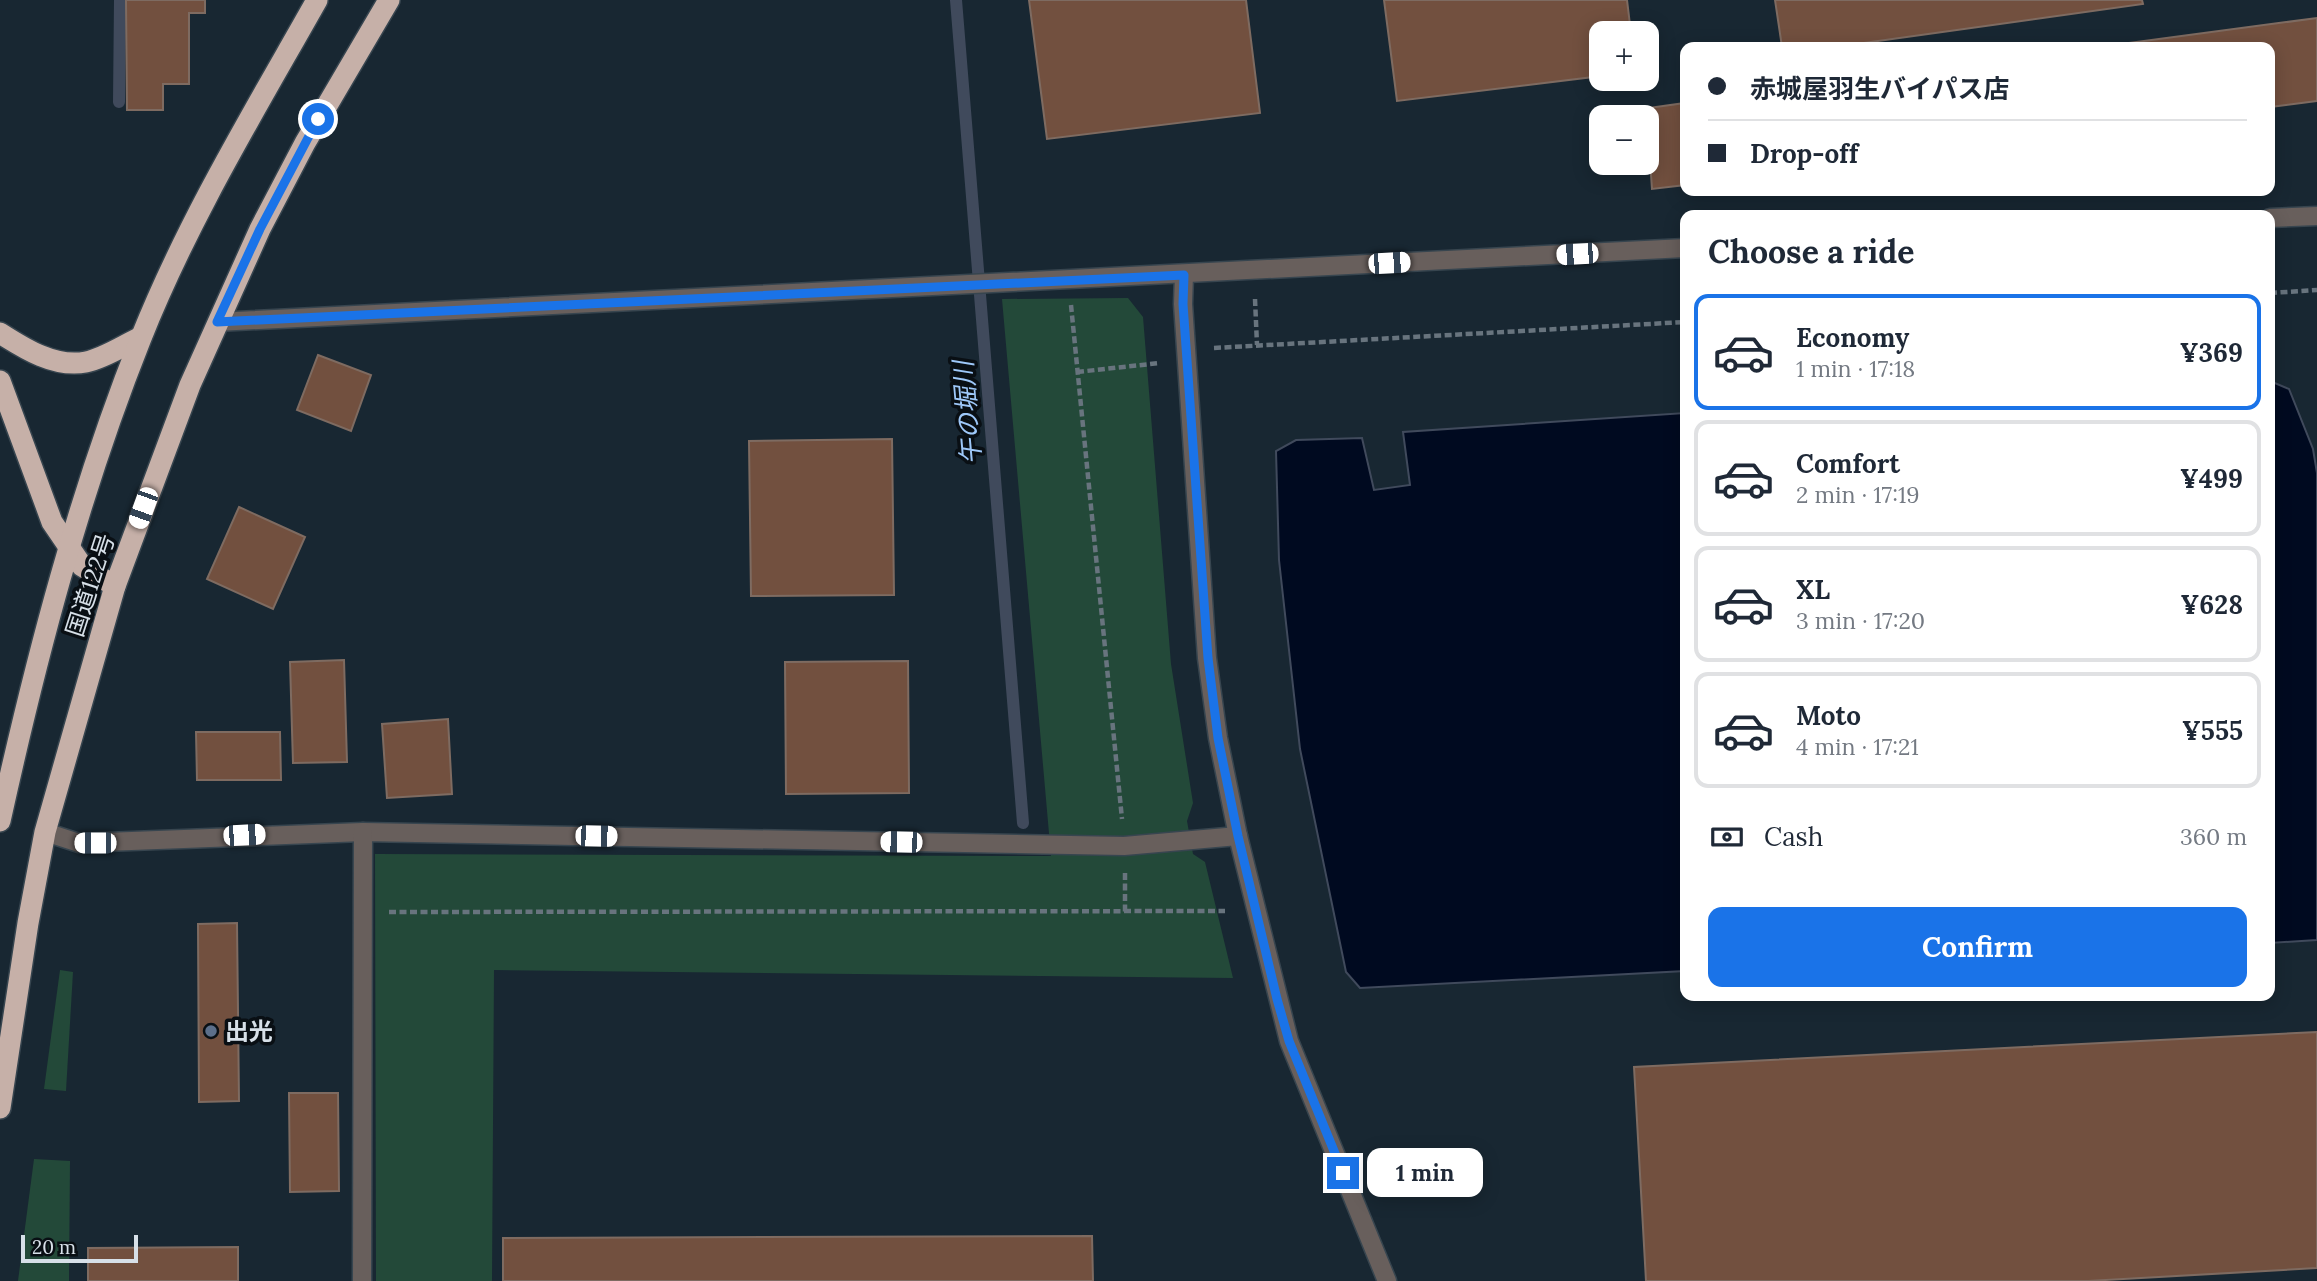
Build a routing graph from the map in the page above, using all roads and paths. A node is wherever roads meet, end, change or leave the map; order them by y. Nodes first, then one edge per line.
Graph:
1 (317, 0) edge
2 (389, 0) edge
3 (2317, 216) edge
4 (2275, 218) edge
5 (1680, 248) edge
6 (1184, 275) junction
7 (1069, 280) junction
8 (1255, 290) dead end
9 (2317, 290) edge
10 (2275, 293) edge
11 (217, 322) junction
12 (1680, 322) edge
13 (0, 333) edge
14 (141, 337) junction
15 (1257, 345) junction
16 (1214, 348) dead end
17 (1160, 363) dead end
18 (1077, 372) junction
19 (0, 381) edge
20 (69, 551) junction
21 (115, 586) junction
22 (0, 821) edge
23 (45, 832) junction
24 (363, 832) junction
25 (1238, 836) junction
26 (1124, 846) junction
27 (1225, 911) dead end
28 (362, 912) junction
29 (1125, 912) junction
30 (0, 1108) edge
31 (362, 1281) edge
32 (1387, 1281) edge

1 - 14 highway, 国道122号
2 - 11 highway, 国道122号
3 - 4 street
5 - 6 street
6 - 7 street
6 - 25 street
7 - 11 street
7 - 18 path
8 - 15 path
9 - 10 path
11 - 21 highway, 国道122号
12 - 15 path
13 - 14 highway
14 - 20 highway, 国道122号
15 - 16 path
17 - 18 path
18 - 26 path
19 - 20 highway
20 - 21 highway
20 - 22 highway, 国道122号
21 - 23 highway, 国道122号
23 - 24 street
23 - 30 highway, 国道122号
24 - 26 street
24 - 28 street
25 - 26 street
25 - 32 street
26 - 29 path
27 - 29 path
28 - 29 path
28 - 31 street

